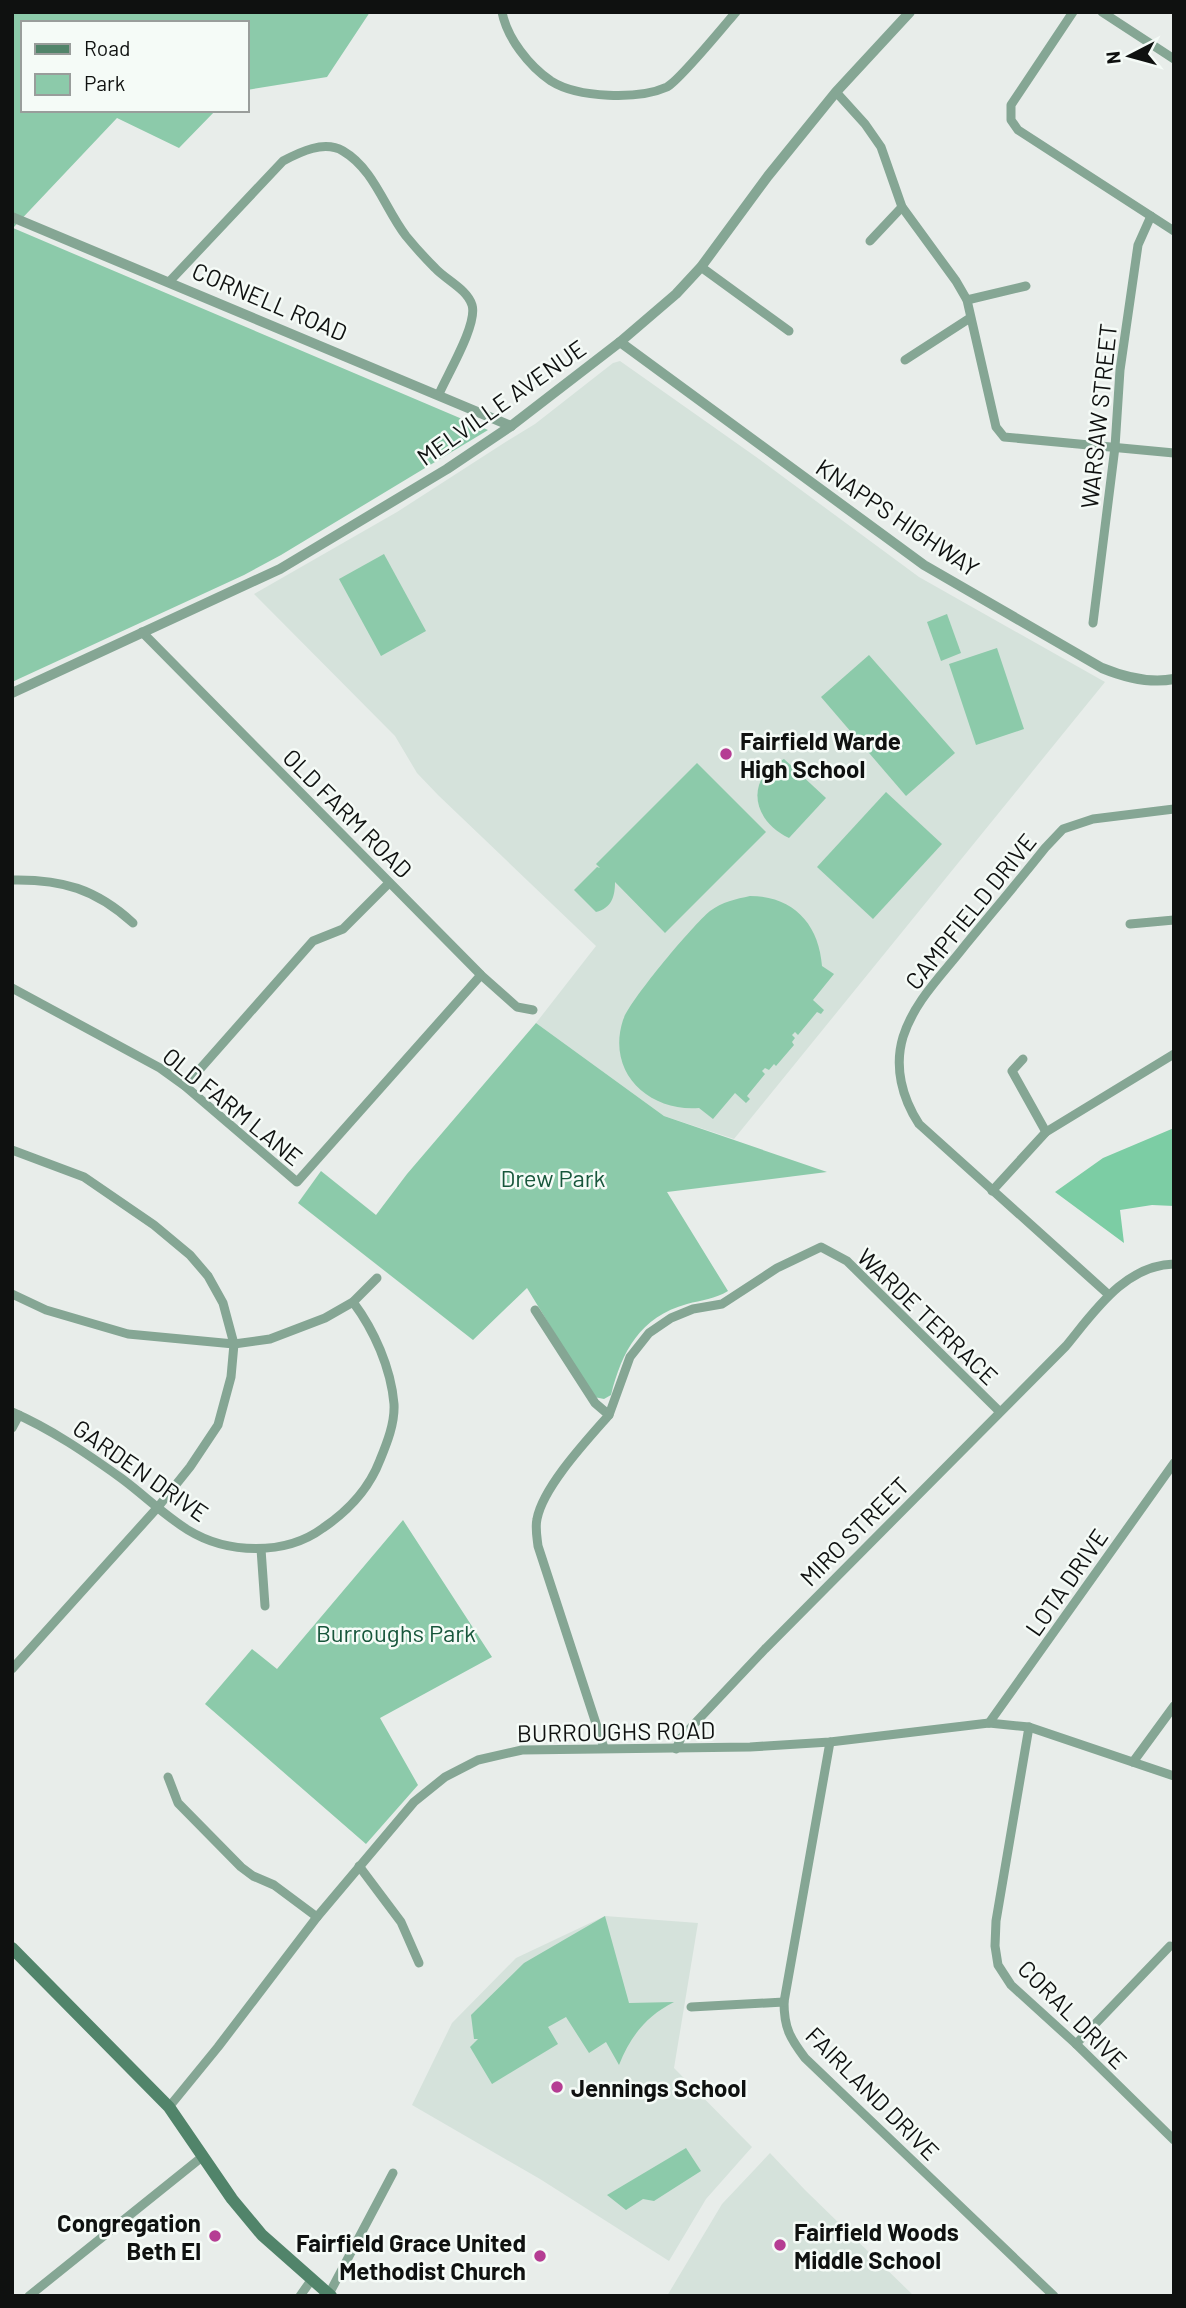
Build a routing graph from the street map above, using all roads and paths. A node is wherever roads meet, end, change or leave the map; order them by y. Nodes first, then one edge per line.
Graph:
1 (502, 12) edge
2 (736, 12) edge
3 (910, 12) edge
4 (1073, 12) edge
5 (1102, 12) edge
6 (1174, 59) edge
7 (836, 92) junction
8 (902, 207) junction
9 (12, 216) edge
10 (1151, 216) junction
11 (1174, 230) edge
12 (870, 241) dead end
13 (701, 267) junction
14 (169, 282) junction
15 (1026, 286) dead end
16 (967, 300) junction
17 (970, 318) junction
18 (789, 331) dead end
19 (621, 342) junction
20 (905, 360) dead end
21 (439, 394) junction
22 (511, 426) junction
23 (1115, 447) junction
24 (1174, 453) edge
25 (1093, 623) dead end
26 (142, 632) junction
27 (1174, 679) edge
28 (12, 693) edge
29 (1174, 809) edge
30 (12, 880) edge
31 (389, 883) junction
32 (1174, 920) edge
33 (133, 923) dead end
34 (1130, 924) dead end
35 (481, 975) junction
36 (12, 988) edge
37 (533, 1010) dead end
38 (1174, 1054) edge
39 (1023, 1059) dead end
40 (185, 1086) junction
41 (1046, 1132) junction
42 (12, 1150) edge
43 (992, 1191) junction
44 (1174, 1264) edge
45 (377, 1278) dead end
46 (12, 1294) edge
47 (1109, 1295) junction
48 (353, 1301) junction
49 (535, 1310) dead end
50 (234, 1344) junction
51 (999, 1411) junction
52 (15, 1413) edge
53 (609, 1415) junction
54 (12, 1428) edge
55 (1174, 1463) edge
56 (158, 1507) junction
57 (261, 1549) junction
58 (265, 1606) dead end
59 (12, 1669) edge
60 (1174, 1706) edge
61 (989, 1723) junction
62 (1029, 1727) junction
63 (830, 1742) junction
64 (604, 1748) junction
65 (676, 1749) junction
66 (1133, 1762) junction
67 (1174, 1776) edge
68 (168, 1777) dead end
69 (359, 1866) junction
70 (317, 1917) junction
71 (1170, 1946) dead end
72 (12, 1948) edge
73 (419, 1963) dead end
74 (784, 2003) junction
75 (691, 2007) dead end
76 (1076, 2044) junction
77 (169, 2107) junction
78 (1174, 2140) edge
79 (202, 2157) junction
80 (393, 2173) dead end
81 (312, 2280) junction
82 (330, 2295) edge
83 (29, 2296) edge
84 (300, 2296) edge
85 (1054, 2296) edge

1 - 2 street
3 - 7 street, MELVILLE AVENUE
4 - 10 street
5 - 6 street
7 - 8 street
7 - 13 street, MELVILLE AVENUE
8 - 12 street
8 - 16 street
9 - 14 street, CORNELL ROAD
10 - 11 street
10 - 23 street, WARSAW STREET
13 - 18 street
13 - 19 street, MELVILLE AVENUE
14 - 21 street, CORNELL ROAD
14 - 21 street
15 - 16 street
16 - 17 street
17 - 20 street
17 - 23 street
19 - 22 street, MELVILLE AVENUE
19 - 27 street, KNAPPS HIGHWAY
21 - 22 street, CORNELL ROAD
22 - 26 street, MELVILLE AVENUE
23 - 24 street
23 - 25 street, WARSAW STREET
26 - 28 street, MELVILLE AVENUE
26 - 31 street, OLD FARM ROAD
29 - 43 street, CAMPFIELD DRIVE
30 - 33 street
31 - 35 street, OLD FARM ROAD
31 - 40 street
32 - 34 street
35 - 37 street, OLD FARM ROAD
35 - 40 street, OLD FARM LANE
36 - 40 street, OLD FARM LANE
38 - 41 street
39 - 41 street
41 - 43 street
42 - 50 street
43 - 47 street, CAMPFIELD DRIVE
44 - 47 street, MIRO STREET
45 - 48 street
46 - 50 street
47 - 51 street, MIRO STREET
48 - 50 street
48 - 57 street, GARDEN DRIVE
49 - 53 street
50 - 56 street
51 - 53 street, WARDE TERRACE
51 - 65 street, MIRO STREET
52 - 54 street
52 - 56 street, GARDEN DRIVE
53 - 64 street, WARDE TERRACE
55 - 61 street, LOTA DRIVE
56 - 57 street, GARDEN DRIVE
56 - 59 street
57 - 58 street
60 - 66 street
61 - 62 street, BURROUGHS ROAD
61 - 63 street, BURROUGHS ROAD
62 - 66 street, BURROUGHS ROAD
62 - 76 street, CORAL DRIVE
63 - 65 street, BURROUGHS ROAD
63 - 74 street, FAIRLAND DRIVE
64 - 65 street, BURROUGHS ROAD
64 - 69 street, BURROUGHS ROAD
66 - 67 street, BURROUGHS ROAD
68 - 70 street
69 - 70 street, BURROUGHS ROAD
69 - 73 street
70 - 77 street, BURROUGHS ROAD
71 - 76 street
72 - 77 main road
74 - 75 street
74 - 85 street, FAIRLAND DRIVE
76 - 78 street, CORAL DRIVE
77 - 79 main road
79 - 81 main road
79 - 83 street
80 - 82 street
81 - 82 main road
81 - 84 street

